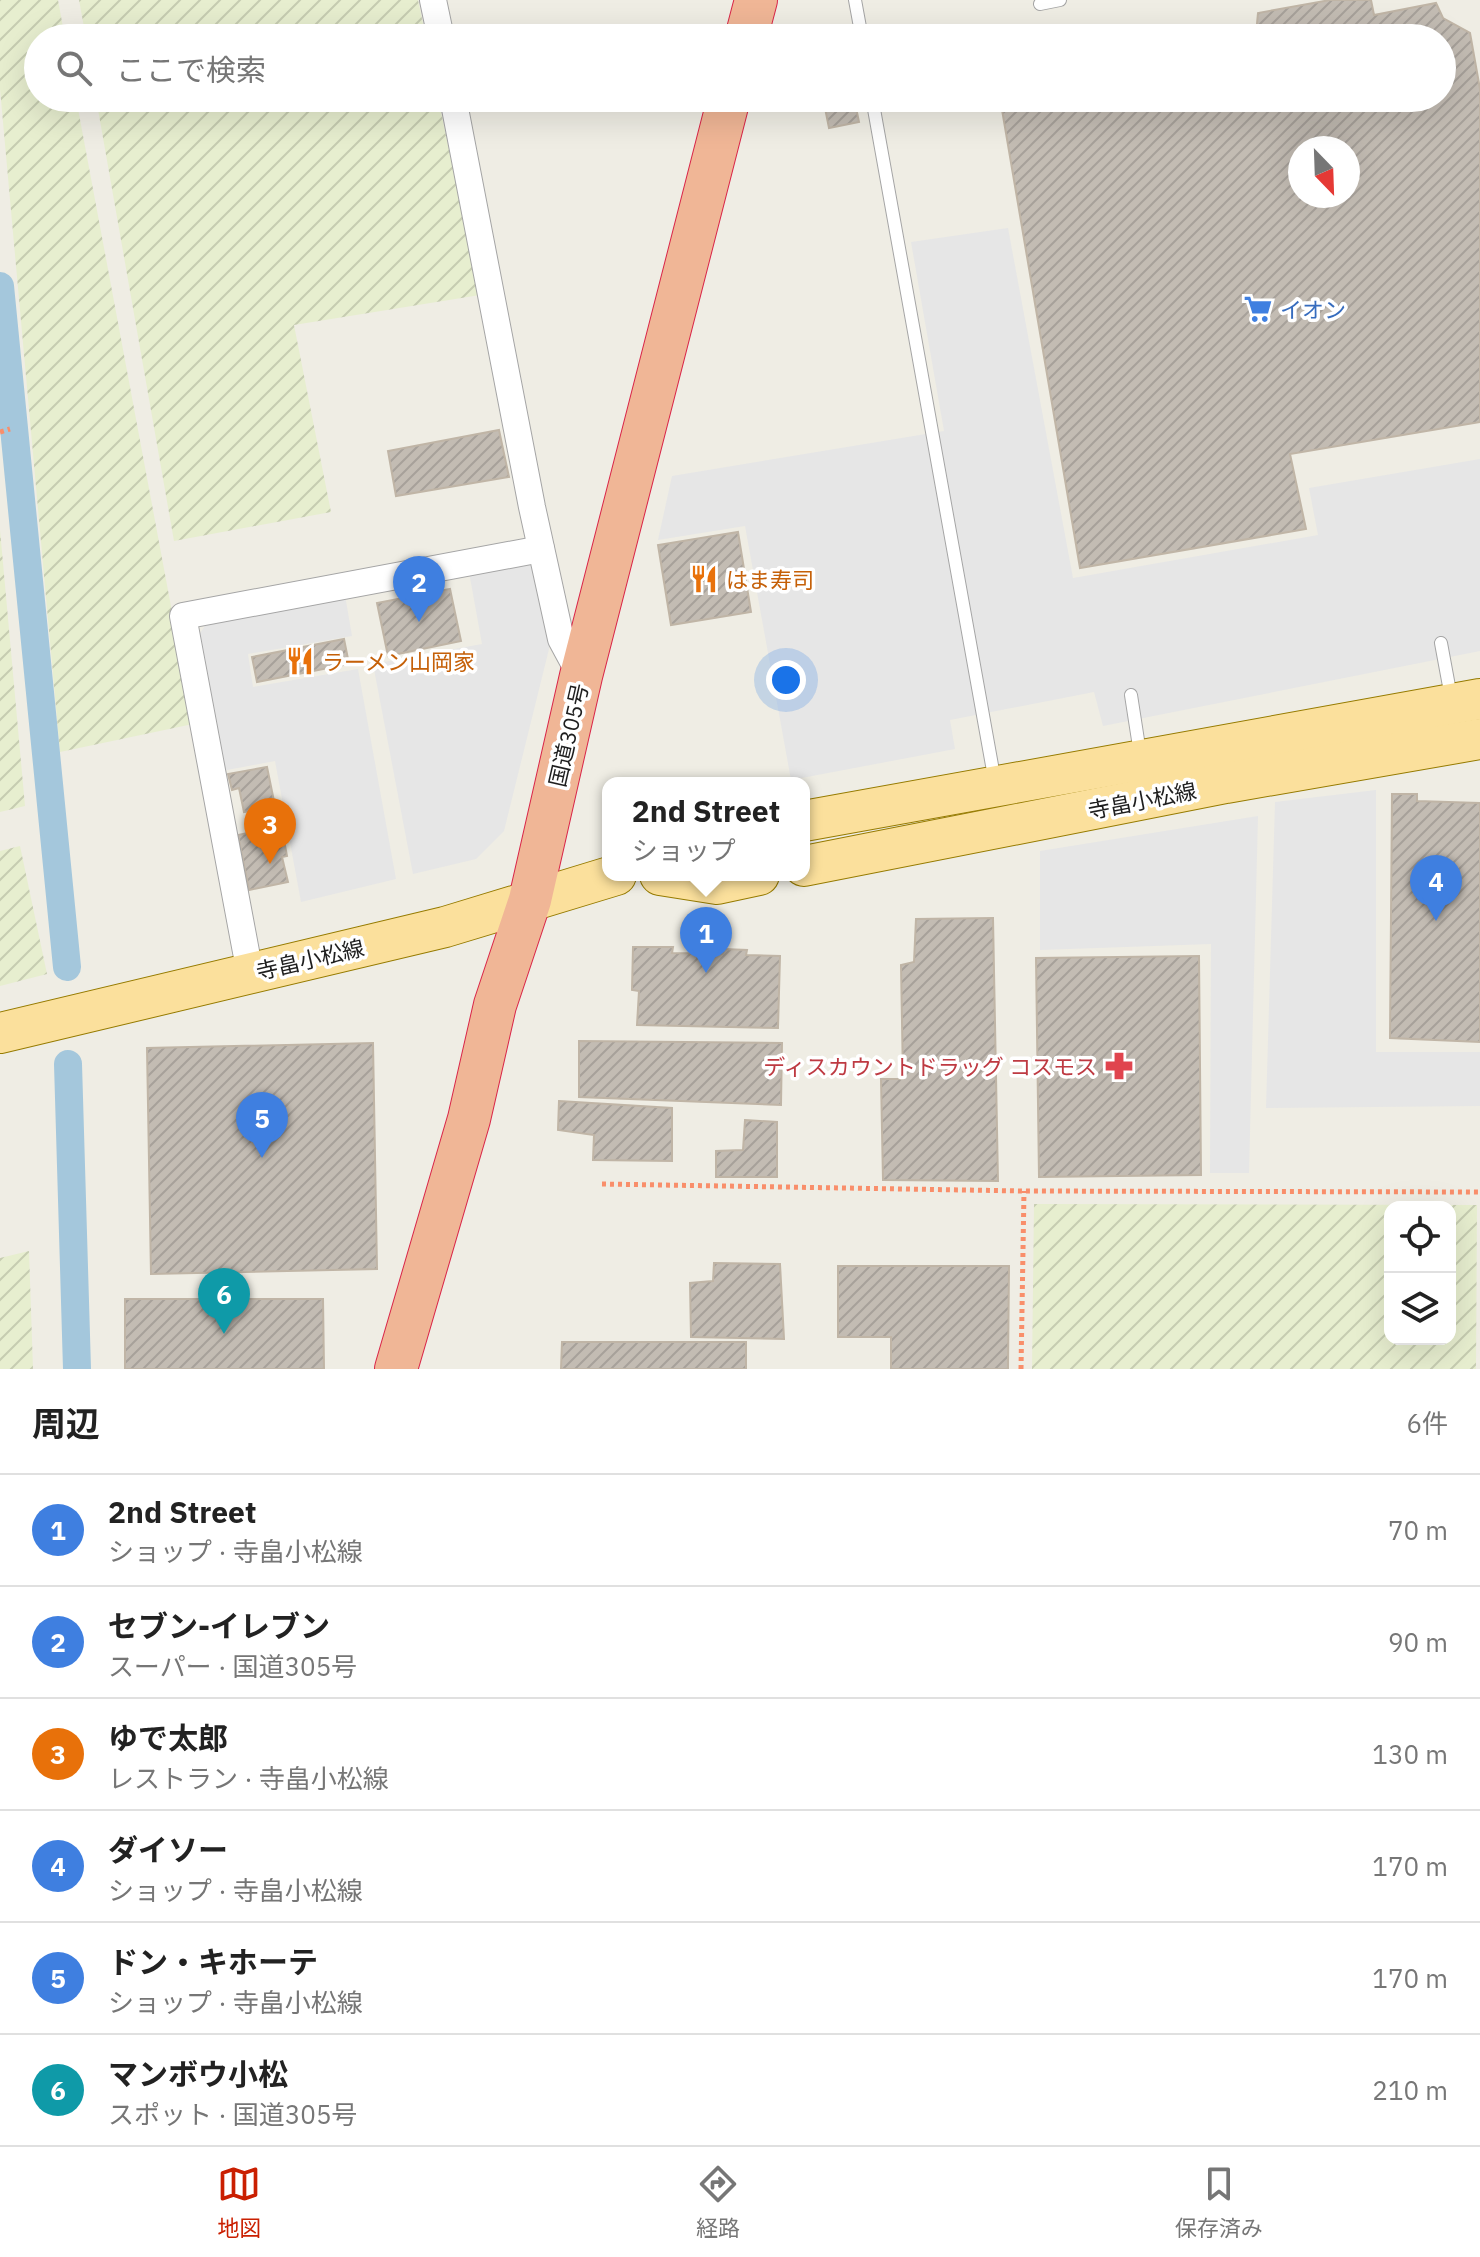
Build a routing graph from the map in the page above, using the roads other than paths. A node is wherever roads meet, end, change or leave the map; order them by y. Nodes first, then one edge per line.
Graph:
1 (433, 0) edge
2 (756, 0) edge
3 (855, 0) edge
4 (1060, 0) edge
5 (1040, 4) dead end
6 (438, 24) edge
7 (750, 24) edge
8 (859, 24) edge
9 (456, 112) edge
10 (725, 112) edge
11 (875, 112) edge
12 (541, 549) junction
13 (1441, 643) dead end
14 (581, 676) junction
15 (1131, 695) dead end
16 (1466, 702) edge
17 (1480, 739) edge
18 (1141, 760) junction
19 (995, 786) junction
20 (810, 820) edge
21 (810, 865) edge
22 (602, 879) edge
23 (698, 881) edge
24 (731, 881) edge
25 (530, 900) junction
26 (250, 973) junction
27 (0, 1033) edge
28 (396, 1369) edge

1 - 6 street
2 - 7 highway
3 - 8 lane
4 - 5 lane
9 - 12 street
10 - 14 highway, 国道305号
11 - 19 lane
12 - 14 street
12 - 26 street
13 - 16 lane
14 - 25 highway, 国道305号
15 - 18 lane
16 - 18 main road, 寺畠小松線
17 - 21 main road, 寺畠小松線
18 - 19 main road, 寺畠小松線
19 - 20 main road, 寺畠小松線
22 - 25 main road, 寺畠小松線
23 - 24 main road
25 - 26 main road, 寺畠小松線
25 - 28 highway, 国道305号
26 - 27 main road, 寺畠小松線

